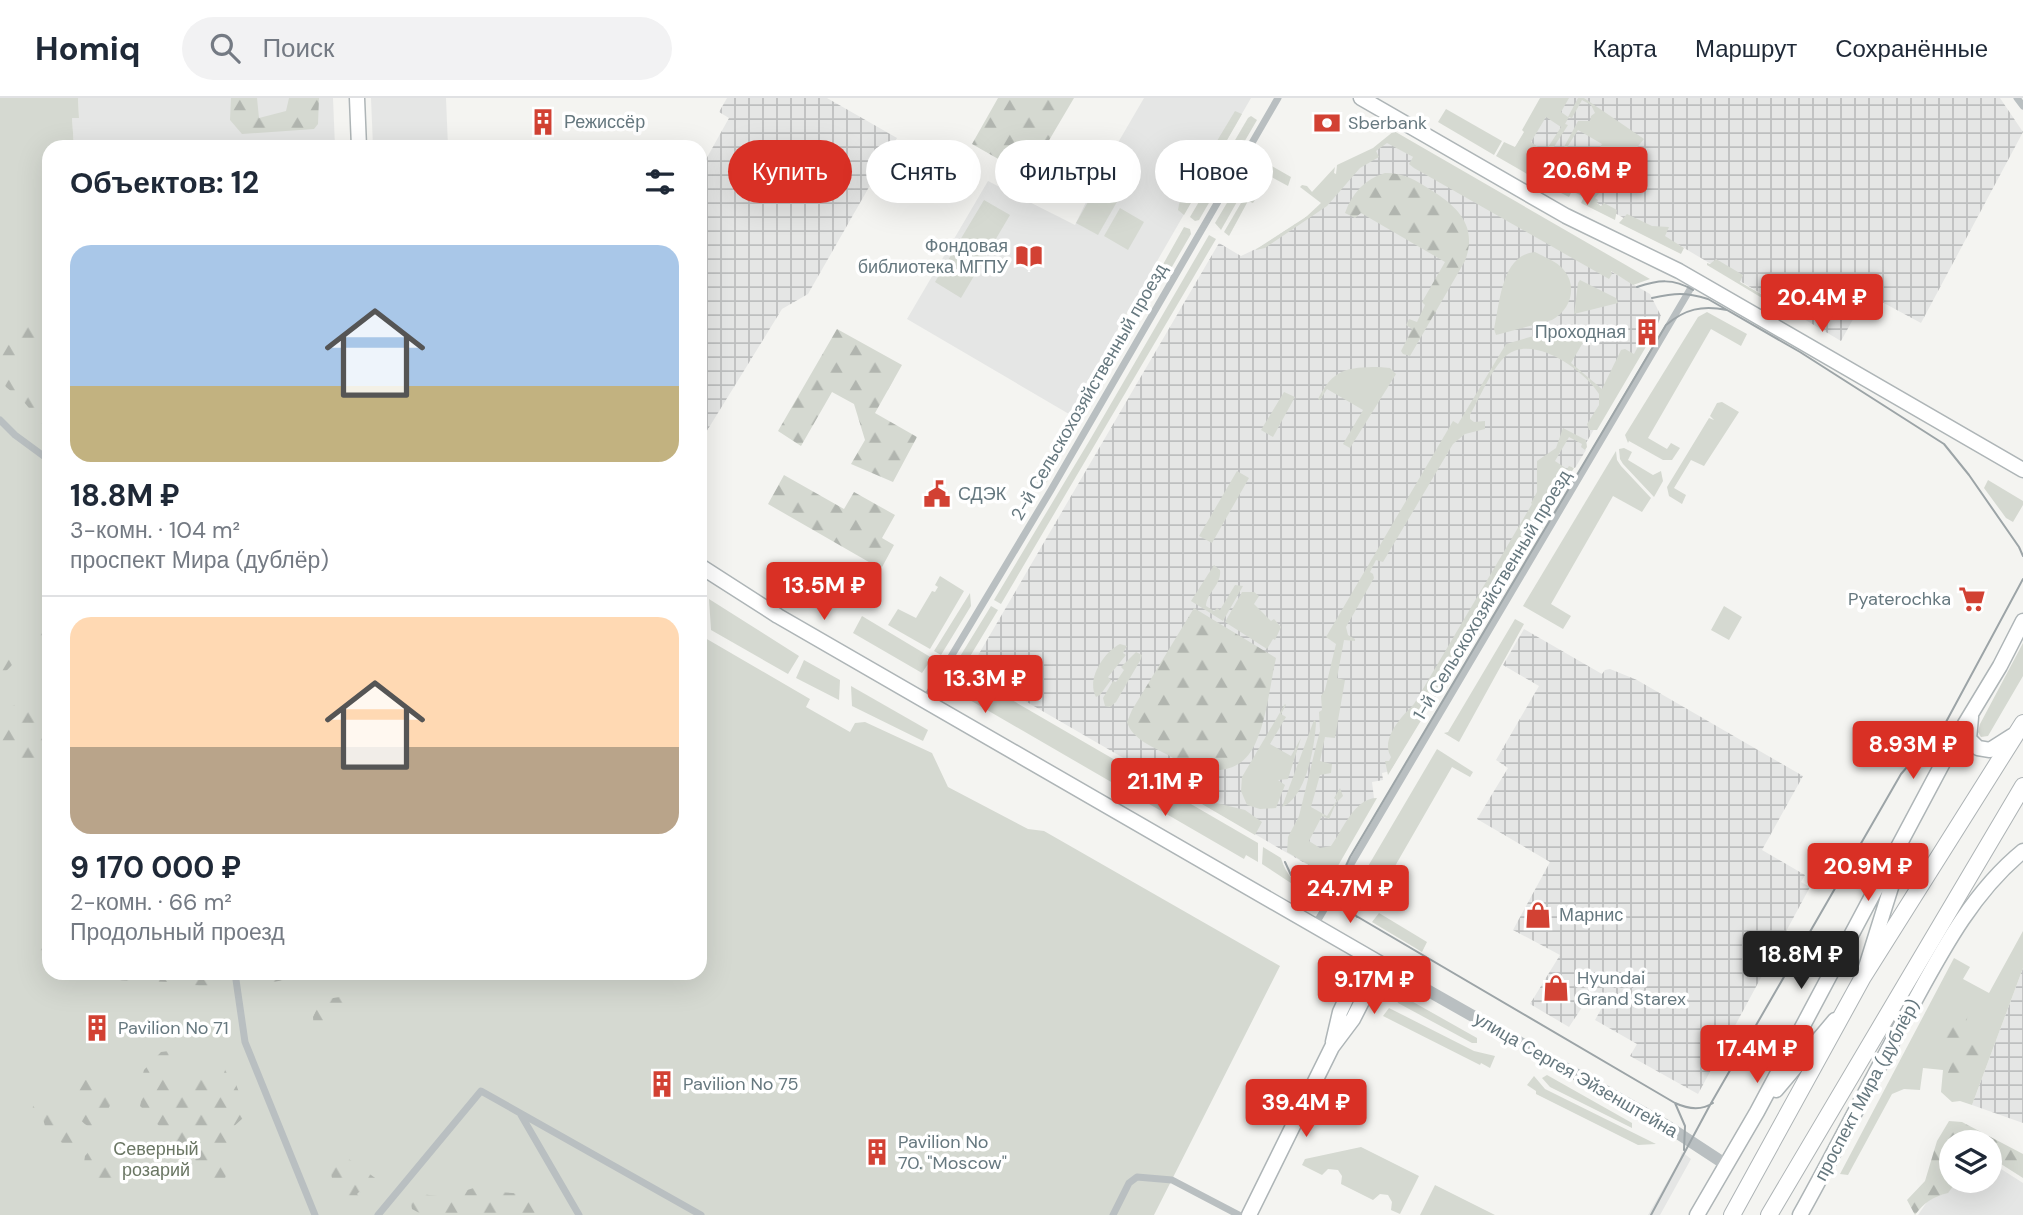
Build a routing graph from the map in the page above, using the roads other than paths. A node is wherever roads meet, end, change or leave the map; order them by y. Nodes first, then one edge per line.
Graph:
1 (357, 98) edge
2 (1278, 98) edge
3 (1361, 98) edge
4 (2017, 98) edge
5 (2023, 106) edge
6 (359, 140) edge
7 (1695, 281) junction
8 (0, 420) edge
9 (42, 455) edge
10 (2023, 470) edge
11 (707, 570) edge
12 (2023, 621) edge
13 (925, 700) junction
14 (1976, 705) junction
15 (2021, 727) edge
16 (2023, 786) edge
17 (1903, 837) junction
18 (2023, 851) edge
19 (1963, 888) junction
20 (1315, 925) junction
21 (1366, 956) junction
22 (1381, 964) junction
23 (1935, 965) junction
24 (1863, 977) junction
25 (235, 980) edge
26 (1846, 1006) junction
27 (1332, 1047) junction
28 (1757, 1112) junction
29 (520, 1114) junction
30 (1725, 1164) junction
31 (315, 1215) edge
32 (378, 1215) edge
33 (579, 1215) edge
34 (701, 1215) edge
35 (1114, 1215) edge
36 (1239, 1215) edge
37 (1249, 1215) edge
38 (1697, 1215) edge
39 (1732, 1215) edge
40 (1769, 1215) edge
41 (1800, 1215) edge

1 - 6 main road
2 - 13 street, 2-й Сельскохозяйственный проезд
3 - 7 main road
4 - 5 street
7 - 10 main road
7 - 20 street, 1-й Сельскохозяйственный проезд
8 - 9 street
11 - 13 main road, улица Сергея Эйзенштейна
12 - 14 main road
13 - 20 main road, улица Сергея Эйзенштейна
14 - 15 main road
14 - 17 main road
15 - 24 main road
16 - 19 main road
17 - 24 main road
17 - 28 main road
18 - 23 main road, проспект Мира (дублёр)
19 - 23 main road, проспект Мира (дублёр)
19 - 40 main road
20 - 21 main road, улица Сергея Эйзенштейна
21 - 22 main road, улица Сергея Эйзенштейна
21 - 27 main road
22 - 27 main road
22 - 30 street, улица Сергея Эйзенштейна
23 - 41 main road, проспект Мира (дублёр)
24 - 26 main road
25 - 31 street
26 - 28 main road
26 - 39 main road
27 - 37 main road
28 - 30 main road
29 - 32 street
29 - 33 street
29 - 34 street
30 - 38 main road
35 - 36 street

